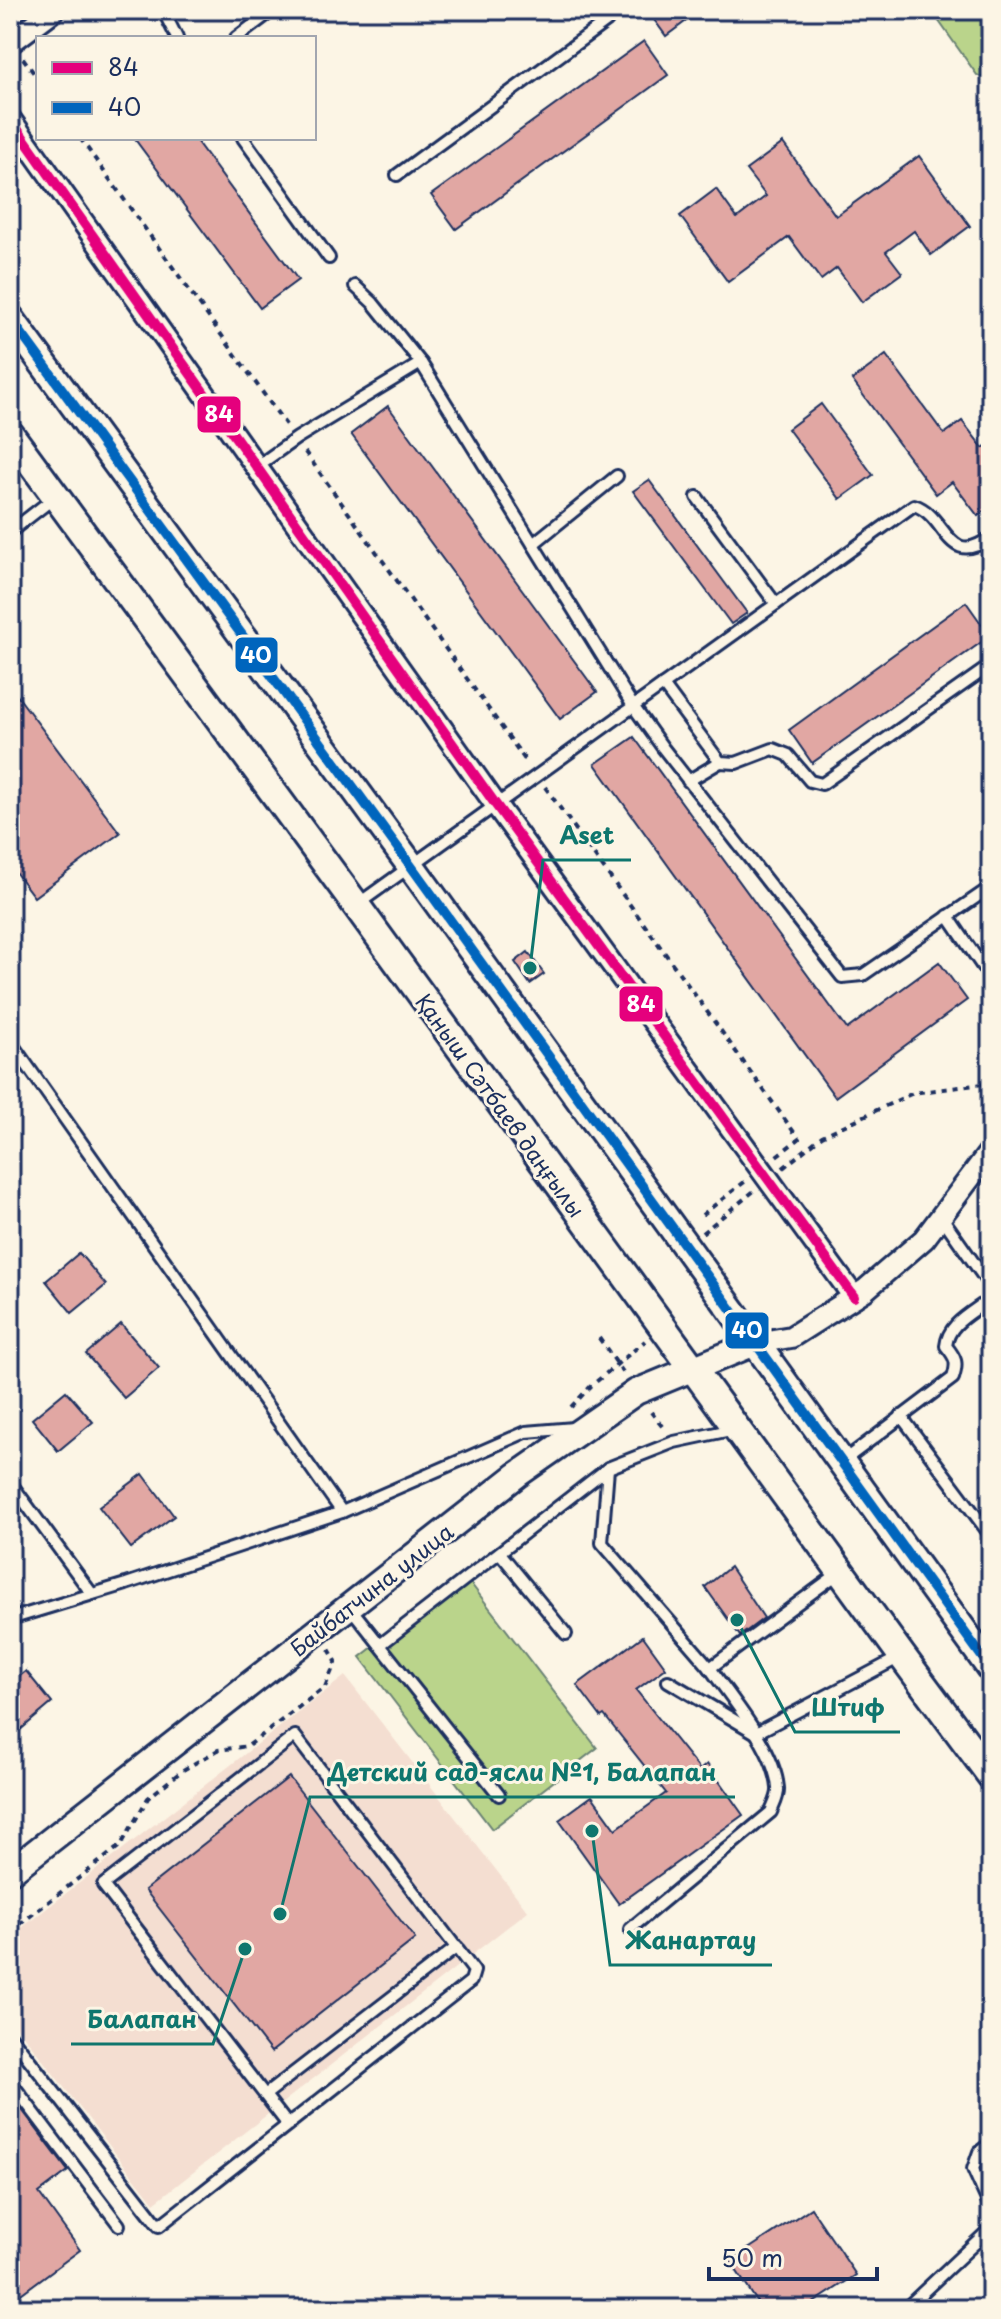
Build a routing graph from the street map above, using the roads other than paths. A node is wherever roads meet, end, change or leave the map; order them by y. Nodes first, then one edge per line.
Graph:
1 (54, 10) edge
2 (163, 10) edge
3 (273, 10) edge
4 (599, 10) edge
5 (176, 36) edge
6 (239, 36) edge
7 (10, 43) edge
8 (10, 119) edge
9 (244, 140) edge
10 (397, 175) dead end
11 (329, 258) dead end
12 (355, 286) dead end
13 (10, 318) edge
14 (421, 363) junction
15 (10, 434) edge
16 (256, 467) junction
17 (617, 476) dead end
18 (55, 497) junction
19 (697, 497) dead end
20 (10, 532) edge
21 (991, 537) edge
22 (533, 544) junction
23 (776, 604) junction
24 (991, 665) edge
25 (663, 685) junction
26 (633, 706) junction
27 (720, 762) junction
28 (688, 781) junction
29 (496, 805) junction
30 (411, 866) junction
31 (991, 887) edge
32 (356, 905) junction
33 (948, 916) junction
34 (991, 979) edge
35 (10, 1041) edge
36 (991, 1150) edge
37 (941, 1216) junction
38 (854, 1297) junction
39 (755, 1343) junction
40 (692, 1367) junction
41 (901, 1416) junction
42 (586, 1427) junction
43 (737, 1429) junction
44 (841, 1462) junction
45 (608, 1468) junction
46 (10, 1482) edge
47 (342, 1512) junction
48 (991, 1536) edge
49 (500, 1553) junction
50 (841, 1571) junction
51 (92, 1594) junction
52 (349, 1606) junction
53 (10, 1619) edge
54 (566, 1634) dead end
55 (380, 1645) junction
56 (902, 1656) junction
57 (710, 1668) junction
58 (991, 1669) edge
59 (668, 1681) dead end
60 (756, 1733) junction
61 (991, 1776) edge
62 (499, 1795) dead end
63 (10, 1872) edge
64 (630, 1929) dead end
65 (457, 1947) junction
66 (10, 2035) edge
67 (10, 2081) edge
68 (265, 2095) junction
69 (288, 2125) junction
70 (991, 2143) edge
71 (991, 2209) edge
72 (119, 2225) dead end
73 (991, 2228) edge
74 (905, 2309) edge

1 - 7 street
2 - 5 lane
3 - 6 lane
4 - 10 lane
8 - 16 street
9 - 11 lane
12 - 14 lane
13 - 30 main road
14 - 16 lane
14 - 22 lane
15 - 18 main road, Қаныш Сәтбаев даңғылы
16 - 29 street
17 - 22 lane
18 - 20 lane
18 - 32 main road, Қаныш Сәтбаев даңғылы
19 - 23 lane
21 - 23 lane
22 - 26 lane
23 - 25 lane
24 - 27 lane
25 - 26 lane
25 - 27 lane
26 - 28 lane
26 - 29 lane
27 - 28 lane
28 - 33 lane
29 - 30 lane
29 - 38 street
30 - 32 lane
30 - 39 main road
31 - 33 lane
32 - 40 main road, Қаныш Сәтбаев даңғылы
33 - 34 lane
35 - 47 lane
36 - 37 street
37 - 38 street
37 - 41 lane
38 - 39 street
39 - 40 street, Байбатчина улица
39 - 44 main road
40 - 42 street, Байбатчина улица
40 - 43 main road, Қаныш Сәтбаев даңғылы
41 - 44 lane
41 - 48 lane
42 - 47 lane
42 - 52 street, Байбатчина улица
43 - 45 lane
43 - 50 main road, Қаныш Сәтбаев даңғылы
44 - 58 main road
45 - 49 lane
45 - 57 lane
46 - 51 lane
47 - 51 lane
49 - 54 lane
49 - 55 lane
50 - 56 main road, Қаныш Сәтбаев даңғылы
50 - 57 lane
51 - 53 lane
52 - 55 lane
52 - 63 street, Байбатчина улица
55 - 62 lane
56 - 60 lane
56 - 61 main road, Қаныш Сәтбаев даңғылы
57 - 60 lane
59 - 60 lane
60 - 64 lane
65 - 68 lane
65 - 68 lane
65 - 69 lane
66 - 69 lane
67 - 72 lane
68 - 69 lane
70 - 71 lane
73 - 74 lane

